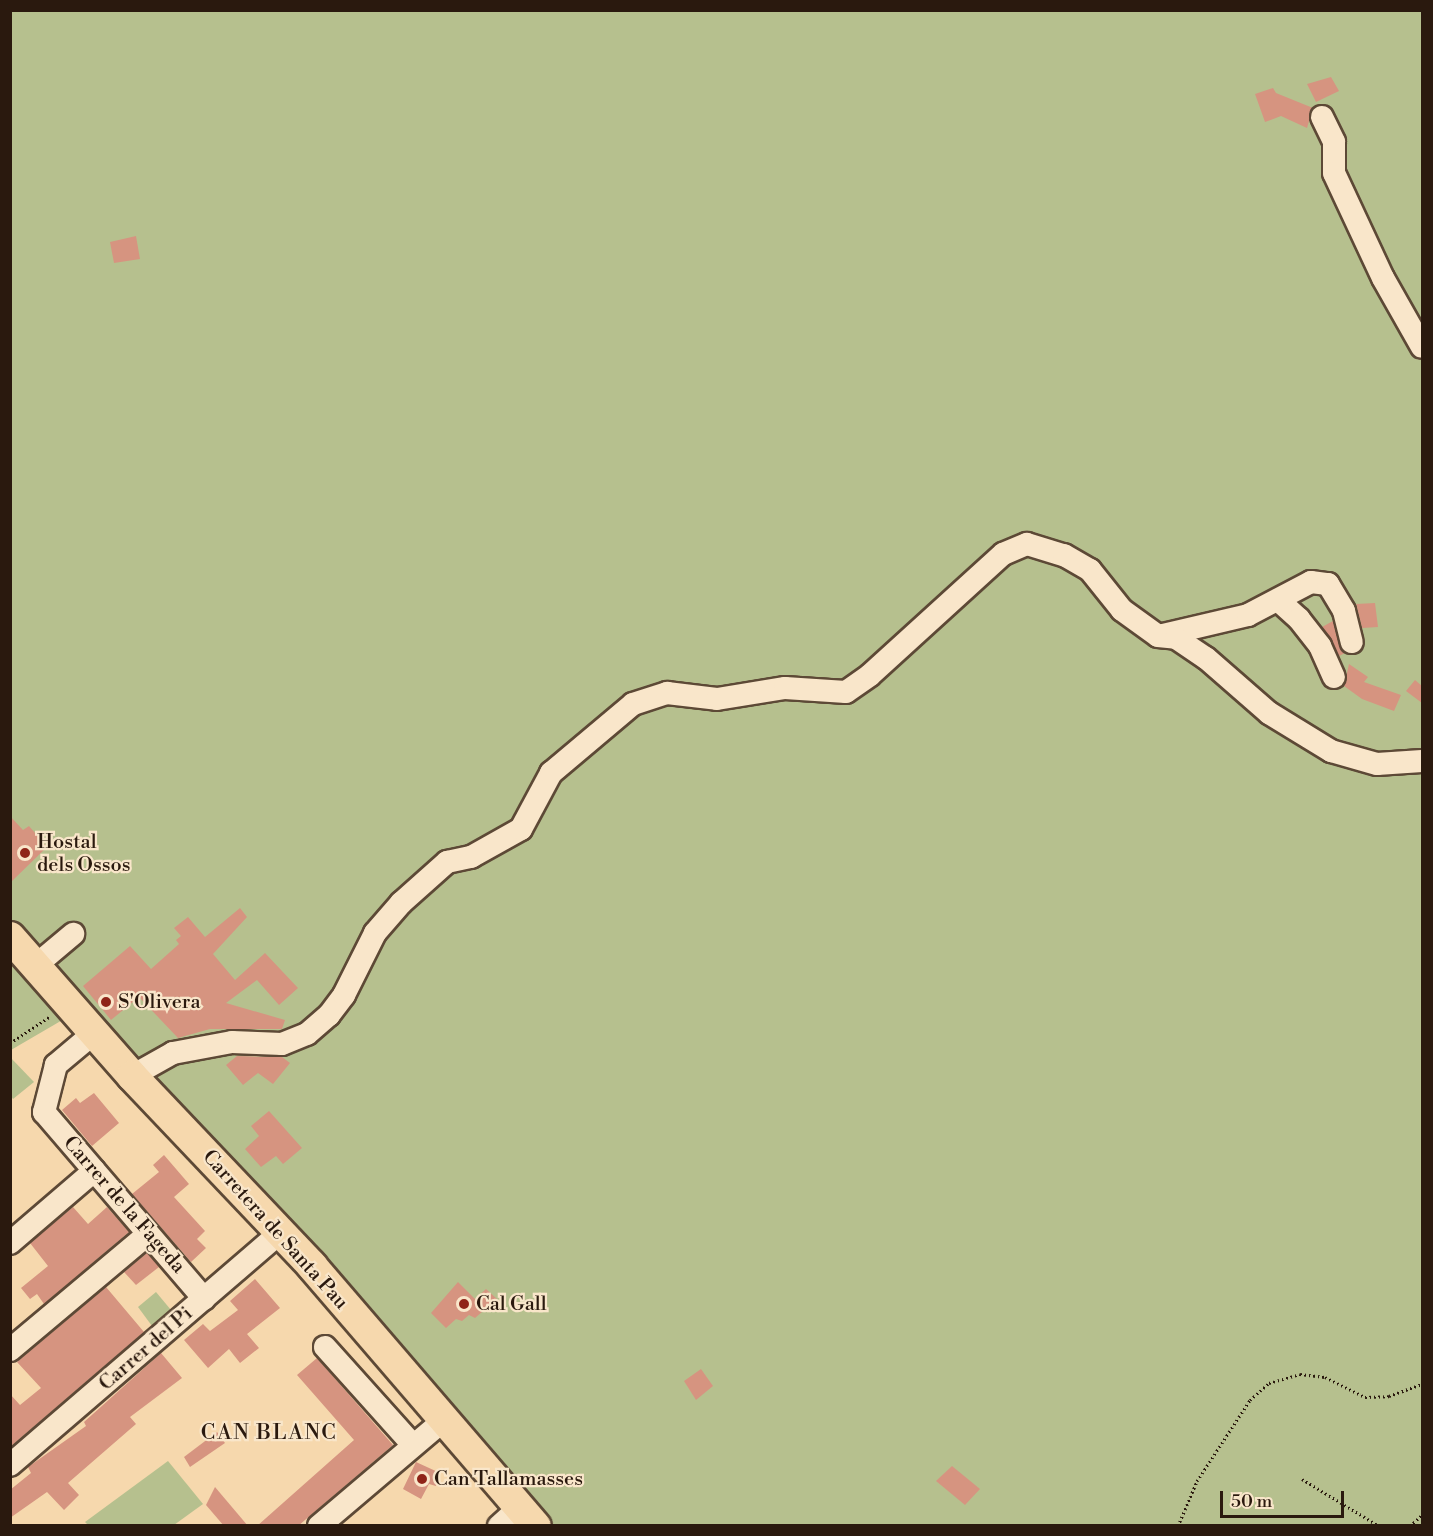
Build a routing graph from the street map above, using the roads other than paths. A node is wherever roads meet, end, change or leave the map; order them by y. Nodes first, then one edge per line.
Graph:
1 (1322, 117) dead end
2 (1422, 347) edge
3 (1278, 600) junction
4 (1158, 636) junction
5 (1352, 642) dead end
6 (1334, 678) dead end
7 (1422, 761) edge
8 (73, 934) dead end
9 (10, 937) edge
10 (35, 966) junction
11 (94, 1033) junction
12 (132, 1076) junction
13 (94, 1171) junction
14 (281, 1232) junction
15 (148, 1234) junction
16 (10, 1243) edge
17 (204, 1299) junction
18 (325, 1347) dead end
19 (10, 1350) edge
20 (444, 1420) junction
21 (412, 1445) junction
22 (10, 1465) edge
23 (518, 1519) edge
24 (319, 1526) edge

1 - 2 street
3 - 4 street
3 - 5 street
3 - 6 street
4 - 7 street
4 - 12 street
8 - 10 street
9 - 10 main road, Carretera de Santa Pau
10 - 11 main road, Carretera de Santa Pau
11 - 12 main road, Carretera de Santa Pau
11 - 13 street, Carrer de la Fageda
12 - 14 main road, Carretera de Santa Pau
13 - 15 street, Carrer de la Fageda
13 - 16 street
14 - 17 street, Carrer del Pi
14 - 20 main road, Carretera de Santa Pau
15 - 17 street, Carrer de la Fageda
15 - 19 street
17 - 22 street, Carrer del Pi
18 - 21 street
20 - 21 street
20 - 23 main road, Carretera de Santa Pau
21 - 24 street

